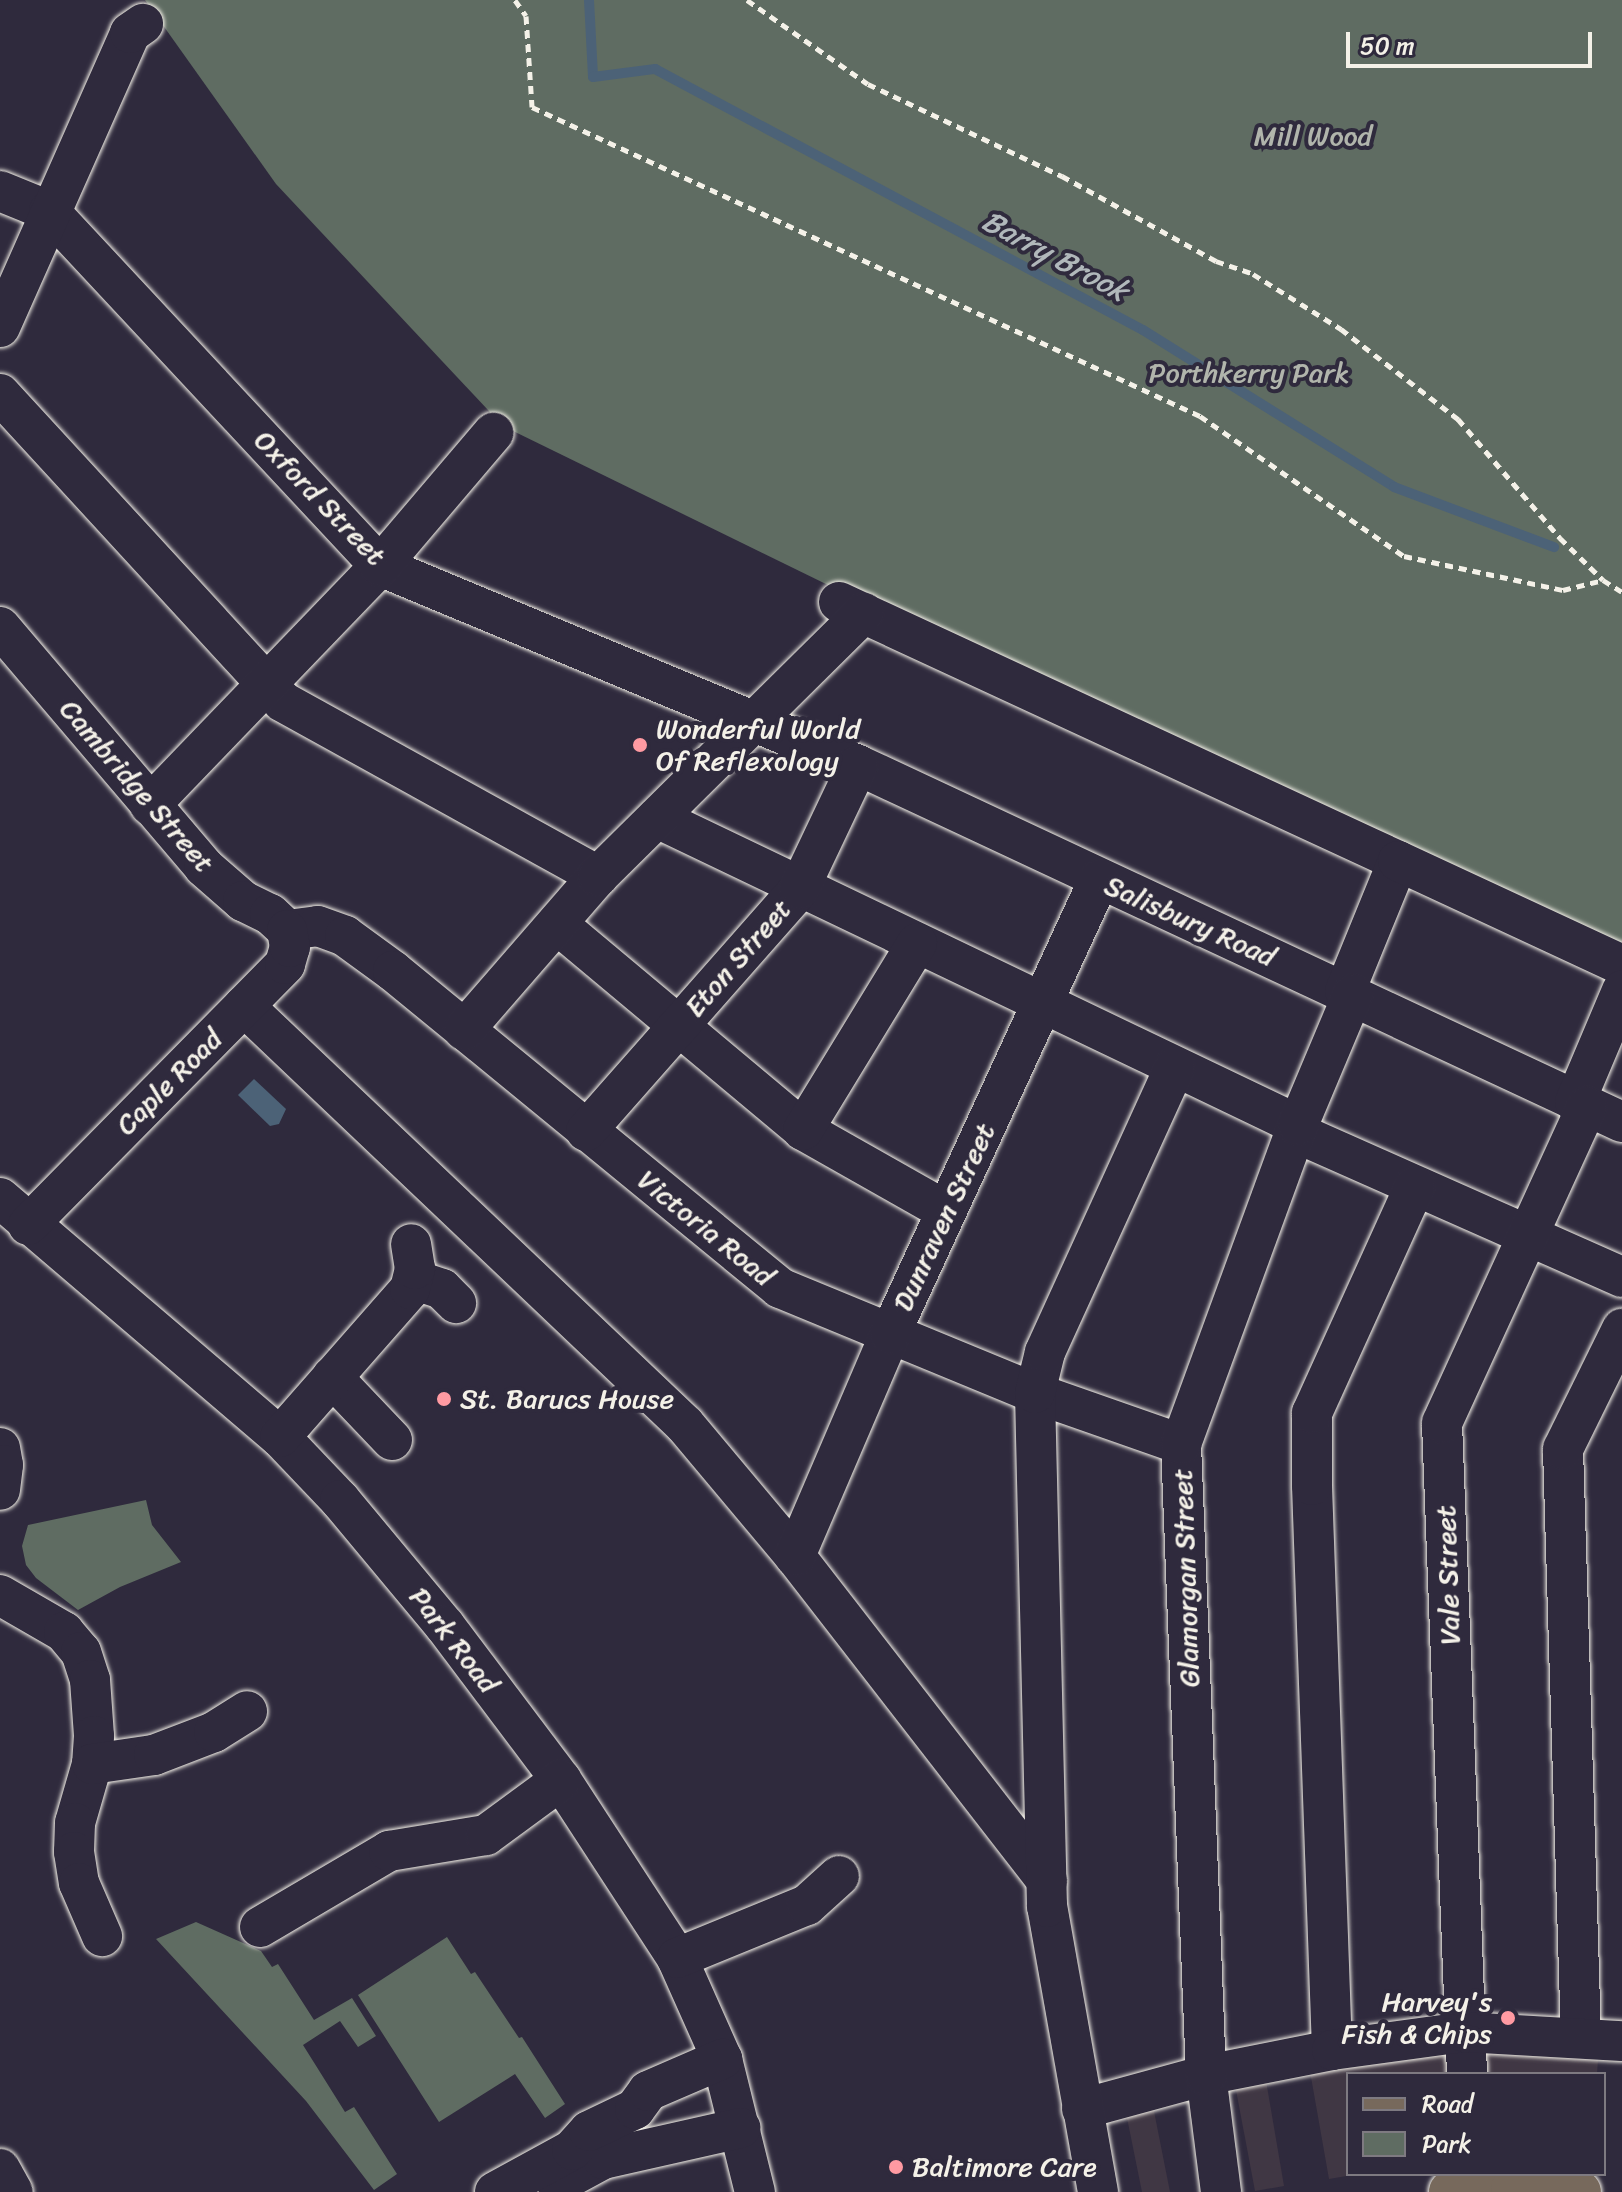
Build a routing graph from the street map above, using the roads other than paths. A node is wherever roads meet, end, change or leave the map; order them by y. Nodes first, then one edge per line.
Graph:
1 (143, 24) dead end
2 (0, 191) edge
3 (49, 211) junction
4 (0, 327) edge
5 (0, 394) edge
6 (493, 433) dead end
7 (380, 566) junction
8 (0, 627) edge
9 (266, 684) junction
10 (755, 723) junction
11 (858, 765) junction
12 (150, 805) junction
13 (657, 818) junction
14 (1398, 861) junction
15 (598, 876) junction
16 (1099, 880) junction
17 (799, 889) junction
18 (557, 924) junction
19 (287, 930) junction
20 (917, 943) junction
21 (1622, 965) edge
22 (1622, 991) edge
23 (1349, 993) junction
24 (1041, 1005) junction
25 (244, 1006) junction
26 (677, 1027) junction
27 (464, 1030) junction
28 (1175, 1067) junction
29 (1595, 1110) edge
30 (1298, 1129) junction
31 (803, 1130) junction
32 (586, 1131) junction
33 (1415, 1186) junction
34 (14, 1211) edge
35 (946, 1211) junction
36 (1530, 1234) junction
37 (1622, 1277) edge
38 (456, 1303) dead end
39 (1622, 1329) edge
40 (890, 1334) junction
41 (332, 1377) junction
42 (1035, 1393) junction
43 (280, 1437) junction
44 (392, 1440) dead end
45 (1181, 1444) junction
46 (0, 1448) edge
47 (0, 1490) edge
48 (795, 1556) junction
49 (0, 1595) edge
50 (247, 1711) dead end
51 (92, 1764) junction
52 (561, 1780) junction
53 (839, 1876) dead end
54 (1047, 1881) junction
55 (260, 1927) dead end
56 (102, 1936) dead end
57 (677, 1958) junction
58 (1464, 2032) junction
59 (1581, 2038) junction
60 (1622, 2041) edge
61 (1332, 2050) junction
62 (722, 2059) junction
63 (1467, 2072) edge
64 (1206, 2075) junction
65 (1082, 2109) junction
66 (741, 2128) junction
67 (0, 2169) edge
68 (502, 2175) edge
69 (557, 2184) dead end
70 (1467, 2185) edge
71 (13, 2192) edge
72 (755, 2192) edge
73 (1098, 2192) edge
74 (1221, 2192) edge
75 (1579, 2192) edge

1 - 3 street
2 - 3 street, Oxford Street
3 - 4 street
3 - 7 street, Oxford Street
5 - 9 street
6 - 7 street
7 - 9 street
7 - 10 street, Oxford Street
8 - 12 street, Cambridge Street
9 - 12 street
9 - 15 street
10 - 11 street, Salisbury Road
10 - 13 street
10 - 14 street
11 - 16 street, Salisbury Road
11 - 17 street, Eton Street
12 - 19 street, Cambridge Street
13 - 15 street
13 - 17 street
14 - 21 street
14 - 23 street, Glamorgan Street
15 - 18 street
16 - 23 street, Salisbury Road
16 - 24 street, Dunraven Street
17 - 20 street
17 - 26 street, Eton Street
18 - 26 street
18 - 27 street
19 - 25 street, Caple Road
19 - 27 street, Victoria Road
20 - 24 street
20 - 31 street
22 - 29 street, Vale Street
23 - 29 street, Salisbury Road
23 - 30 street, Glamorgan Street
24 - 28 street
24 - 35 street, Dunraven Street
25 - 34 street, Caple Road
25 - 48 street
26 - 31 street
26 - 32 street, Eton Street
27 - 32 street, Victoria Road
28 - 30 street
28 - 42 street
29 - 36 street, Vale Street
30 - 33 street
30 - 45 street, Glamorgan Street
31 - 35 street
32 - 40 street, Victoria Road
33 - 36 street
33 - 61 street
34 - 43 street, Park Road
35 - 40 street, Dunraven Street
36 - 37 street
36 - 58 street, Vale Street
38 - 41 street
39 - 59 street
40 - 42 street, Victoria Road
40 - 48 street, Dunraven Street
41 - 43 street
41 - 44 street
42 - 45 street, Victoria Road
42 - 54 street
43 - 52 street, Park Road
45 - 64 street, Glamorgan Street
46 - 47 street
48 - 54 street
49 - 51 street
50 - 51 street
51 - 56 street
52 - 55 street
52 - 57 street, Park Road
53 - 57 street
54 - 65 street
57 - 62 street, Park Road
58 - 59 street
58 - 61 street
58 - 63 street, Vale Street
59 - 60 street
61 - 64 street
62 - 66 street, Park Road
62 - 68 street
64 - 65 street
64 - 74 street, Glamorgan Street
65 - 73 street
66 - 69 street
66 - 72 street, Park Road
67 - 71 street
70 - 75 main road

